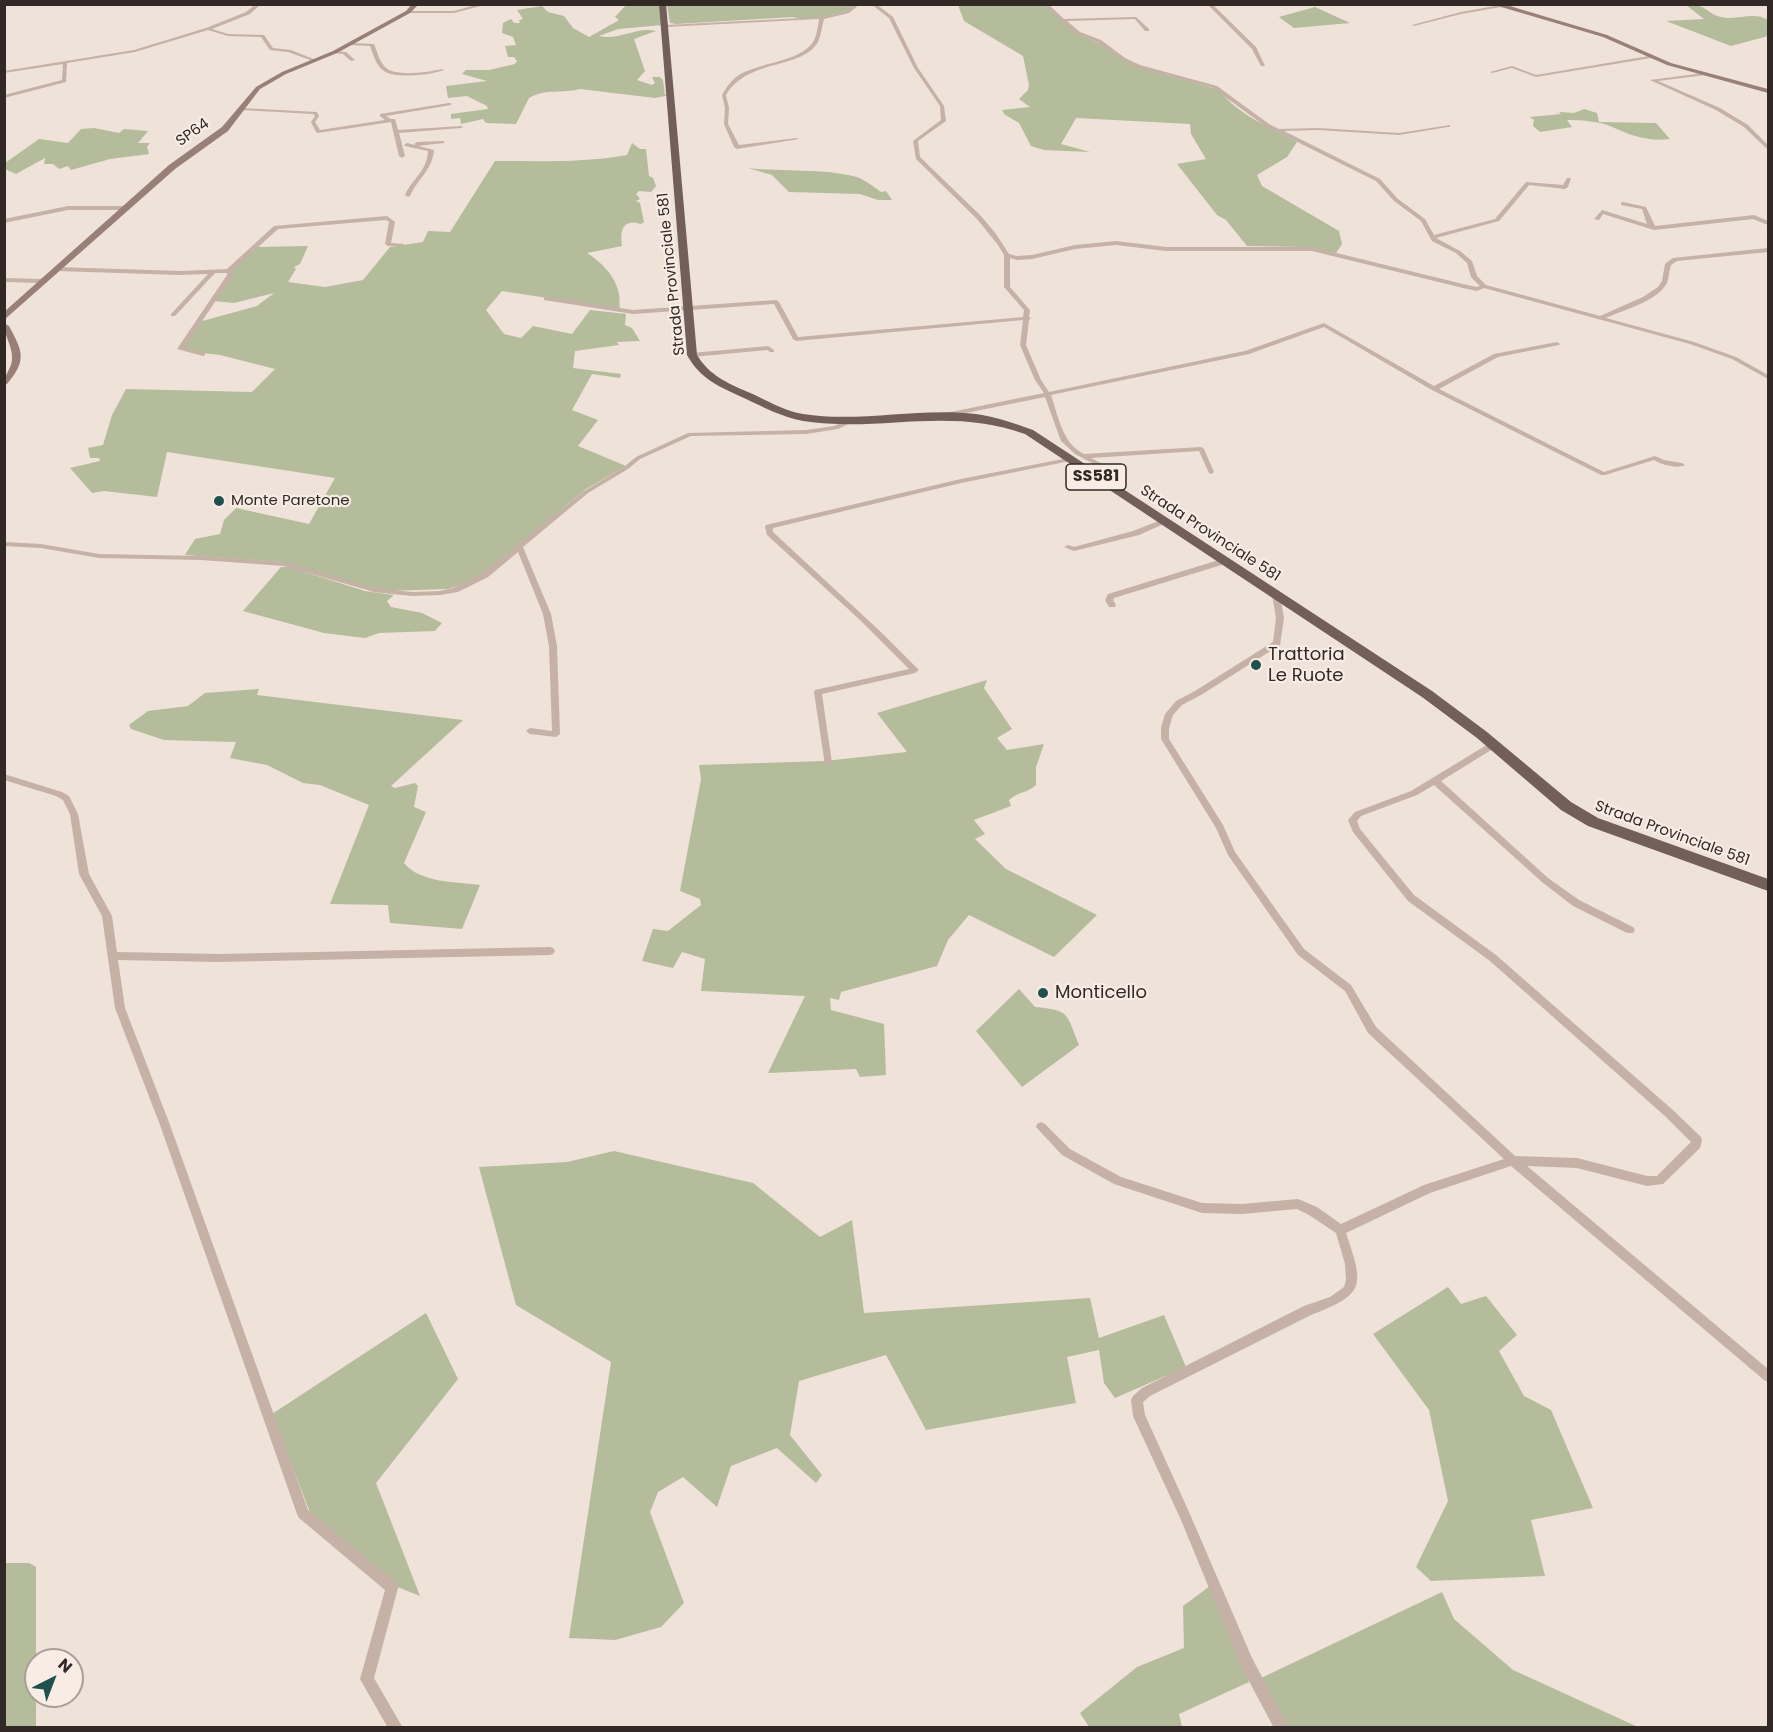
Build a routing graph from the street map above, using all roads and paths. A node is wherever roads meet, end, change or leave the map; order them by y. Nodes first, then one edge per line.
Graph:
1 (258, 4) edge
2 (416, 4) edge
3 (486, 4) edge
4 (662, 4) edge
5 (858, 4) edge
6 (873, 4) edge
7 (1045, 4) edge
8 (1209, 4) edge
9 (1497, 5) edge
10 (408, 12) junction
11 (822, 18) junction
12 (1063, 20) junction
13 (1414, 25) dead end
14 (666, 26) junction
15 (208, 29) junction
16 (1147, 30) dead end
17 (351, 44) junction
18 (336, 52) junction
19 (1649, 57) junction
20 (353, 60) dead end
21 (314, 61) junction
22 (65, 64) junction
23 (1263, 65) dead end
24 (442, 70) dead end
25 (4, 72) edge
26 (1492, 72) dead end
27 (1704, 74) junction
28 (1768, 91) edge
29 (4, 97) edge
30 (449, 104) dead end
31 (240, 109) junction
32 (389, 120) junction
33 (1448, 126) dead end
34 (461, 127) dead end
35 (1278, 130) junction
36 (396, 132) junction
37 (797, 139) dead end
38 (442, 142) dead end
39 (399, 146) junction
40 (407, 146) junction
41 (1768, 147) edge
42 (402, 156) dead end
43 (1569, 179) dead end
44 (408, 195) dead end
45 (1623, 204) dead end
46 (125, 208) junction
47 (1597, 219) dead end
48 (4, 221) edge
49 (1768, 223) edge
50 (1652, 227) junction
51 (1432, 237) junction
52 (402, 245) dead end
53 (1768, 250) edge
54 (1007, 255) junction
55 (57, 269) junction
56 (229, 271) junction
57 (213, 272) junction
58 (4, 280) edge
59 (42, 281) junction
60 (1484, 286) junction
61 (546, 299) dead end
62 (687, 309) junction
63 (173, 315) dead end
64 (4, 317) edge
65 (1028, 318) junction
66 (1600, 318) junction
67 (4, 326) edge
68 (1557, 344) dead end
69 (772, 351) dead end
70 (203, 354) dead end
71 (692, 355) junction
72 (1768, 377) edge
73 (4, 382) edge
74 (1434, 389) junction
75 (1047, 393) junction
76 (940, 418) junction
77 (855, 419) junction
78 (1083, 457) junction
79 (1068, 460) junction
80 (1682, 465) dead end
81 (1211, 472) dead end
82 (1115, 489) junction
83 (1164, 522) junction
84 (4, 544) edge
85 (519, 546) junction
86 (1068, 547) dead end
87 (1226, 561) junction
88 (1276, 595) junction
89 (1112, 604) dead end
90 (530, 731) dead end
91 (1493, 745) junction
92 (828, 763) dead end
93 (4, 777) edge
94 (1437, 781) junction
95 (1768, 885) edge
96 (1630, 930) dead end
97 (550, 951) dead end
98 (112, 956) junction
99 (1041, 1127) dead end
100 (1513, 1161) junction
101 (1340, 1230) junction
102 (1768, 1376) edge
103 (396, 1728) edge
104 (1281, 1728) edge

1 - 15 street
2 - 10 street, SP64 / SP64
3 - 10 street
4 - 14 main road, Strada Provinciale 581
5 - 11 street
6 - 54 street
7 - 12 street
8 - 23 street
9 - 13 street
9 - 19 street
10 - 17 street, SP64 / SP64
11 - 14 street
11 - 37 street
12 - 16 street
12 - 35 street
14 - 62 main road, Strada Provinciale 581
15 - 21 street
15 - 22 street
17 - 18 street, SP64 / SP64
17 - 24 street
18 - 20 street
18 - 21 street, SP64 / SP64
19 - 26 street
19 - 27 street
21 - 31 street, SP64 / SP64
22 - 25 street
22 - 29 street
27 - 28 street
27 - 41 street
30 - 32 street
31 - 32 street
31 - 46 street, SP64 / SP64
32 - 36 street
33 - 35 street
34 - 36 street
35 - 51 street
36 - 39 street
38 - 40 street
39 - 40 street
39 - 42 street
40 - 44 street
43 - 51 street
45 - 50 street
46 - 48 street
46 - 55 street, SP64 / SP64
47 - 50 street
49 - 50 street
51 - 60 street
52 - 56 street
53 - 66 street
54 - 60 street
54 - 65 street
55 - 57 street
55 - 59 street, SP64 / SP64
56 - 57 street
56 - 70 street
57 - 63 street
58 - 59 street
59 - 64 street, SP64 / SP64
60 - 66 street
61 - 62 street
62 - 65 street
62 - 71 main road, Strada Provinciale 581
65 - 75 street
66 - 72 street
67 - 73 street
68 - 74 street
69 - 71 street
71 - 77 main road, Strada Provinciale 581 / SS581
74 - 75 street
74 - 80 street
75 - 76 street
75 - 78 street
76 - 77 main road, Strada Provinciale 581 / SS581
76 - 79 main road, Strada Provinciale 581 / SS581
77 - 85 street
78 - 81 street
78 - 82 street
79 - 82 main road, Strada Provinciale 581 / SS581
79 - 92 street
82 - 83 main road, Strada Provinciale 581 / SS581
83 - 86 street
83 - 87 main road, Strada Provinciale 581 / SS581
84 - 85 street
85 - 90 street
87 - 88 main road, Strada Provinciale 581 / SS581
87 - 89 street
88 - 91 main road, Strada Provinciale 581 / SS581
88 - 100 street
91 - 94 street
91 - 95 main road, Strada Provinciale 581 / SS581
93 - 98 street
94 - 96 street
94 - 100 street
97 - 98 street
98 - 103 street
99 - 101 street
100 - 101 street
100 - 102 street
101 - 104 street

